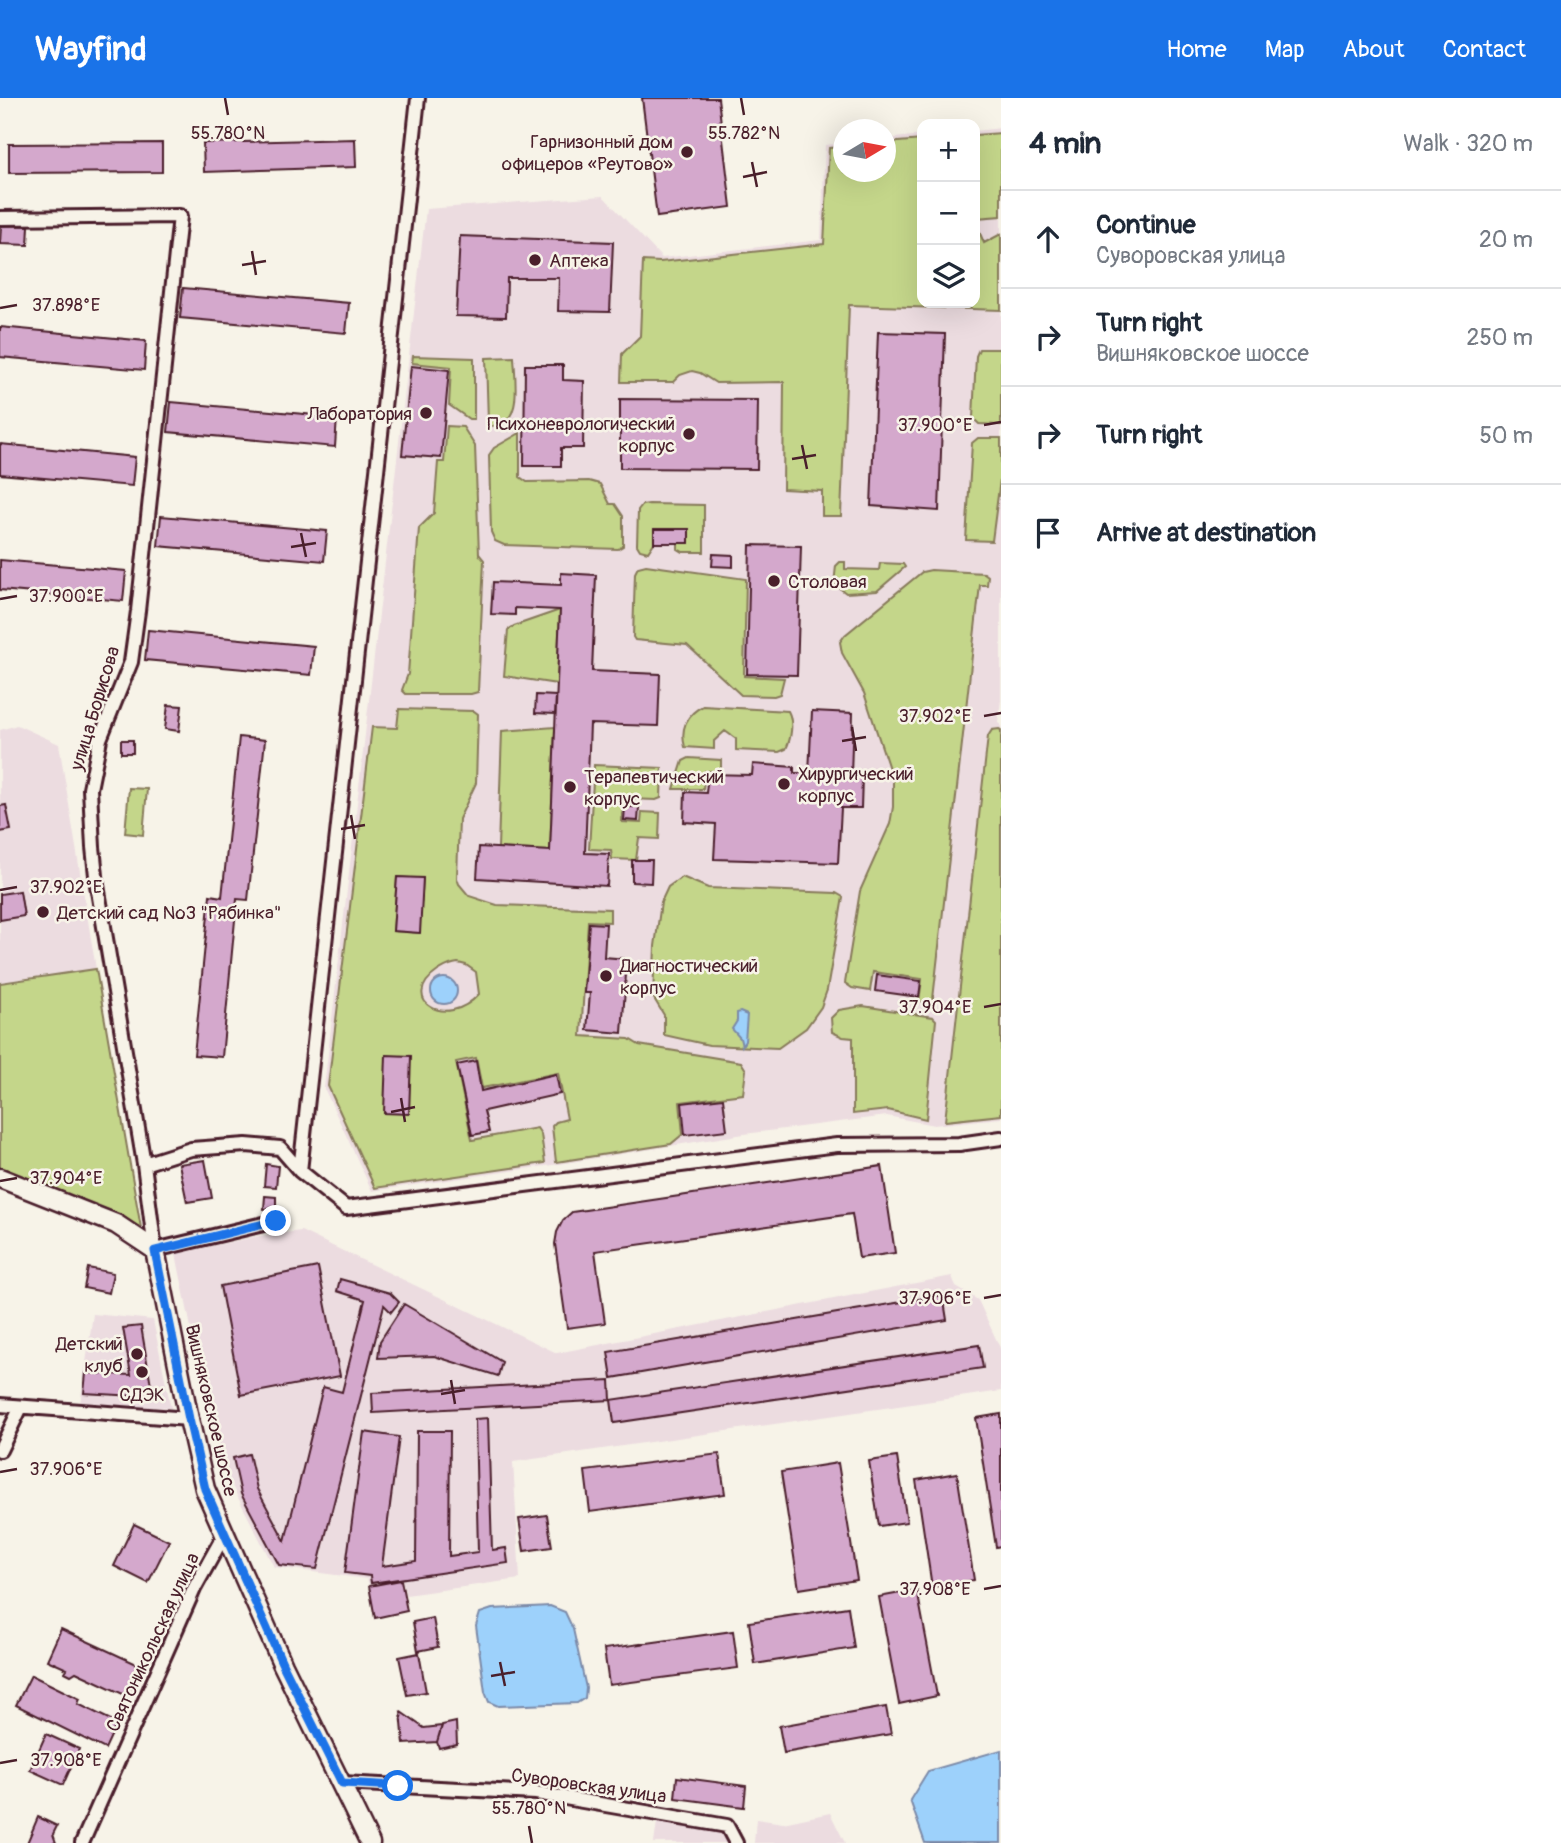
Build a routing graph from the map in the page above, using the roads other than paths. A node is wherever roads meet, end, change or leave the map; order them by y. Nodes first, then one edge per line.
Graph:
1 (418, 98) edge
2 (0, 218) edge
3 (1001, 1139) edge
4 (144, 1164) junction
5 (300, 1171) junction
6 (0, 1178) edge
7 (276, 1221) dead end
8 (155, 1251) junction
9 (0, 1405) edge
10 (21, 1407) junction
11 (189, 1419) junction
12 (0, 1450) edge
13 (224, 1535) junction
14 (342, 1783) junction
15 (82, 1843) edge
16 (370, 1843) edge
17 (736, 1843) edge

1 - 5 street
2 - 4 street, улица Борисова
3 - 5 street
4 - 5 street
4 - 8 street, улица Борисова
6 - 8 street
7 - 8 street
8 - 11 street, Вишняковское шоссе
9 - 10 street
10 - 11 street
10 - 12 street
11 - 13 street, Вишняковское шоссе
13 - 14 street, Вишняковское шоссе
13 - 15 street, Святоникольская улица
14 - 16 street, Вишняковское шоссе
14 - 17 street, Суворовская улица

